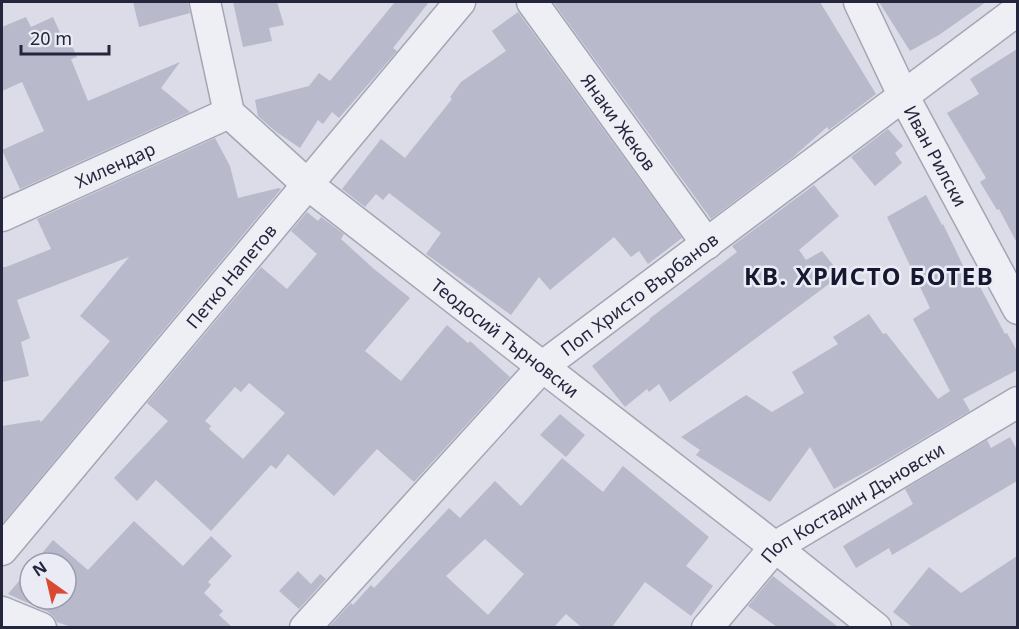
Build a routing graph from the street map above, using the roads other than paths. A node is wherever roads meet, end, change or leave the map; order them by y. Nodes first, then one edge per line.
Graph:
1 (205, 2) edge
2 (460, 2) edge
3 (532, 2) edge
4 (859, 2) edge
5 (1017, 10) edge
6 (903, 95) junction
7 (230, 113) junction
8 (307, 184) junction
9 (2, 216) edge
10 (707, 244) junction
11 (1017, 309) edge
12 (543, 366) junction
13 (1017, 402) edge
14 (776, 547) junction
15 (2, 550) edge
16 (2, 612) edge
17 (41, 627) edge
18 (305, 627) edge
19 (707, 627) edge
20 (876, 627) edge

1 - 7 street
2 - 8 street, Петко Напетов
3 - 10 street, Янаки Жеков
4 - 6 street, Иван Рилски
5 - 6 street, Поп Христо Върбанов
6 - 10 street, Поп Христо Върбанов
6 - 11 street, Иван Рилски
7 - 8 street, Теодосий Търновски
7 - 9 street, Хилендар
8 - 12 street, Теодосий Търновски
8 - 15 street, Петко Напетов
10 - 12 street, Поп Христо Върбанов
12 - 14 street, Теодосий Търновски
12 - 18 street, Поп Христо Върбанов
13 - 14 street, Поп Костадин Дъновски
14 - 19 street, Поп Костадин Дъновски
14 - 20 street, Теодосий Търновски
16 - 17 street

